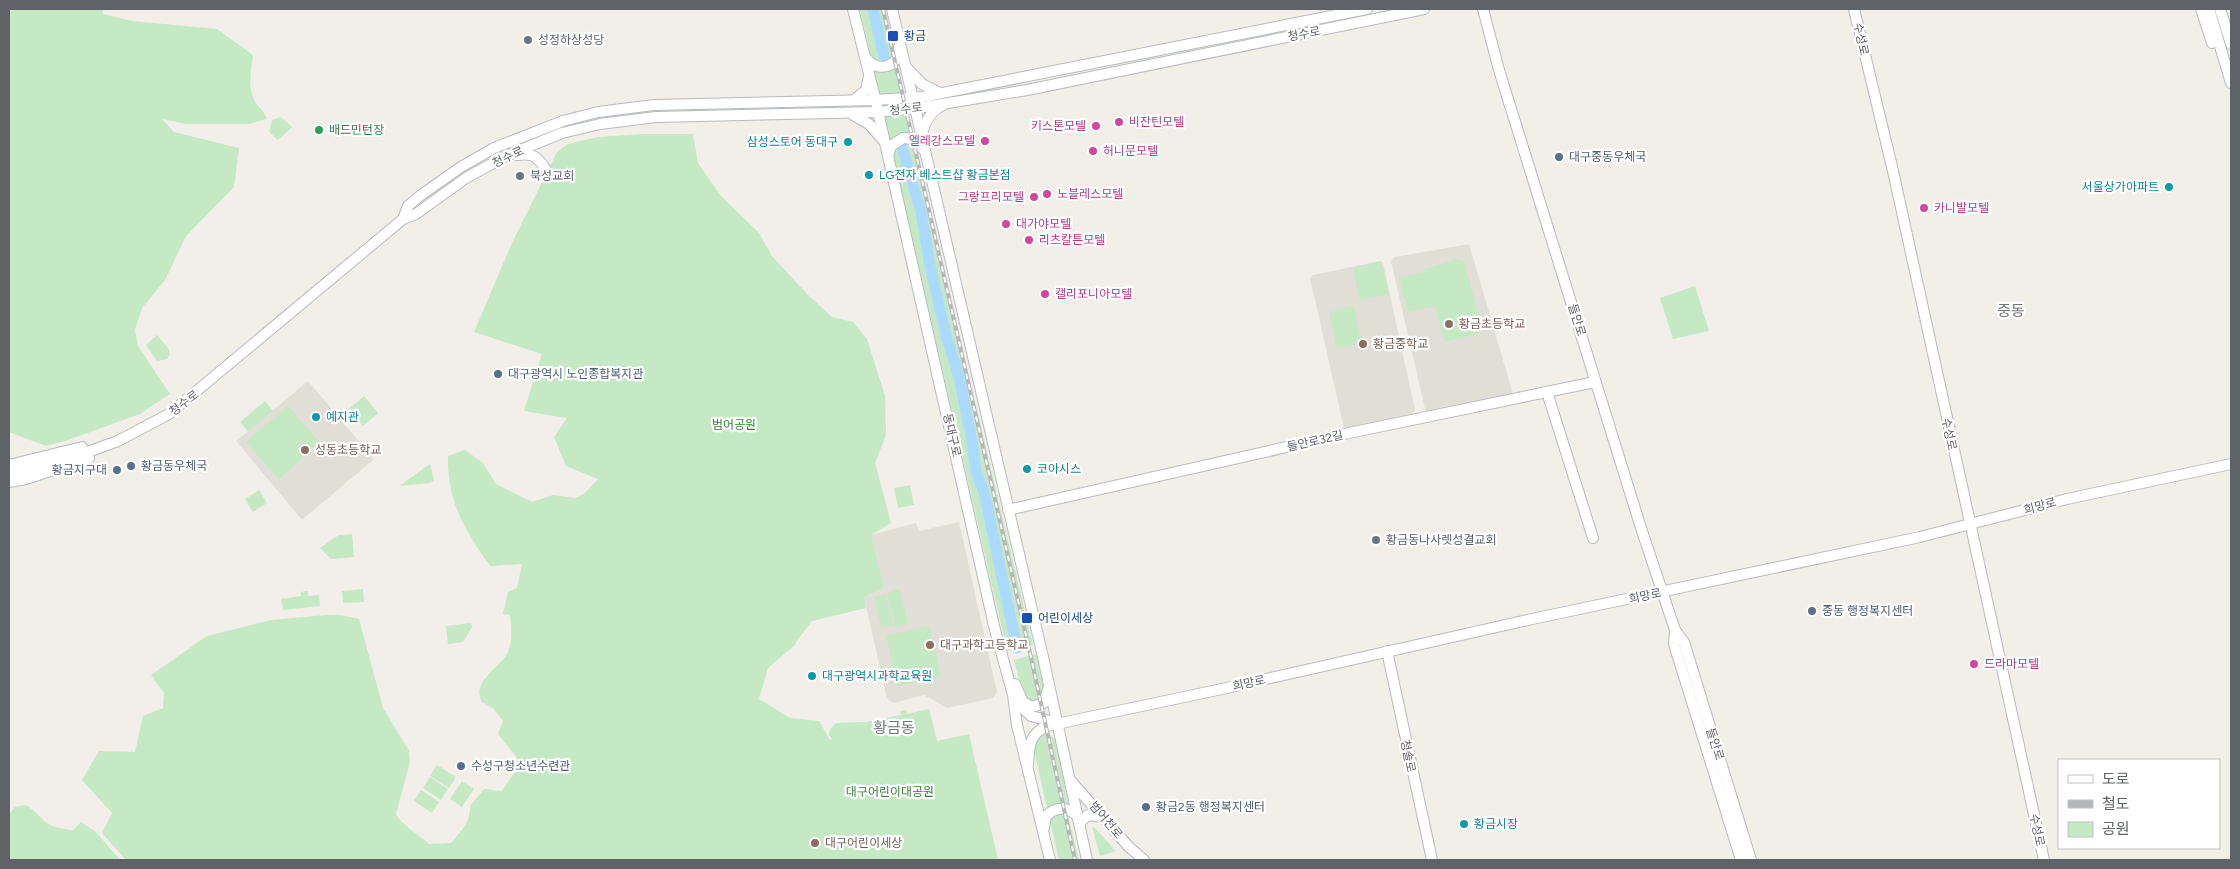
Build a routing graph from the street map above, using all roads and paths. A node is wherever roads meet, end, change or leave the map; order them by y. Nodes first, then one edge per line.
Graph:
1 (853, 9) edge
2 (892, 9) edge
3 (1367, 9) edge
4 (1424, 9) edge
5 (1483, 9) edge
6 (1854, 9) edge
7 (2200, 9) edge
8 (2209, 9) edge
9 (2220, 12) edge
10 (2231, 44) edge
11 (899, 46) junction
12 (864, 55) junction
13 (903, 59) junction
14 (2224, 62) junction
15 (870, 75) junction
16 (2231, 76) edge
17 (2231, 83) edge
18 (941, 93) junction
19 (854, 100) junction
20 (876, 100) junction
21 (913, 104) junction
22 (947, 104) junction
23 (878, 112) junction
24 (845, 113) junction
25 (921, 136) junction
26 (885, 143) junction
27 (924, 154) junction
28 (506, 156) junction
29 (889, 160) junction
30 (545, 168) dead end
31 (403, 219) junction
32 (1595, 382) junction
33 (1547, 392) junction
34 (118, 441) junction
35 (2231, 464) edge
36 (9, 465) edge
37 (9, 474) edge
38 (9, 482) edge
39 (1008, 510) junction
40 (1969, 524) junction
41 (1592, 538) dead end
42 (1661, 592) junction
43 (1675, 630) junction
44 (1387, 651) junction
45 (1004, 663) junction
46 (1048, 678) junction
47 (1013, 696) junction
48 (1058, 723) junction
49 (1028, 765) junction
50 (1069, 779) junction
51 (1103, 817) junction
52 (1079, 821) junction
53 (1044, 835) junction
54 (1050, 860) edge
55 (1087, 860) edge
56 (1144, 860) edge
57 (1432, 860) edge
58 (1741, 860) edge
59 (1751, 860) edge
60 (2044, 860) edge

1 - 12 main road, 동대구로
2 - 11 main road
3 - 18 main road, 청수로
4 - 22 main road, 청수로
5 - 32 main road, 들안로
6 - 40 main road, 수성로
7 - 14 main road
8 - 14 main road
9 - 10 main road
11 - 12 main road
11 - 13 main road
12 - 15 main road, 동대구로
13 - 18 main road
13 - 21 main road
14 - 16 main road
14 - 17 main road
15 - 19 main road
15 - 20 main road, 동대구로
18 - 21 main road, 청수로
19 - 20 main road, 청수로
19 - 31 main road, 청수로
20 - 21 main road, 청수로
20 - 23 main road, 동대구로
21 - 22 main road, 청수로
21 - 23 main road, 청수로
21 - 25 main road
22 - 25 main road
23 - 24 main road, 청수로
23 - 26 main road, 동대구로
24 - 26 main road
24 - 28 main road, 청수로
25 - 27 main road
26 - 29 main road, 동대구로
27 - 29 main road
27 - 39 main road
28 - 30 main road
28 - 31 main road, 청수로
29 - 45 main road, 동대구로
31 - 34 main road, 청수로
32 - 33 main road, 들안로32길
32 - 42 main road, 들안로
33 - 39 main road, 들안로32길
33 - 41 main road
34 - 36 main road, 청수로
34 - 37 main road, 청수로
34 - 38 main road, 청수로
35 - 40 main road, 희망로
39 - 46 main road
40 - 42 main road, 희망로
40 - 60 main road, 수성로
42 - 43 main road, 들안로
42 - 44 main road, 희망로
43 - 58 main road, 들안로
43 - 59 main road, 들안로
44 - 48 main road, 희망로
44 - 57 main road, 청솔로
45 - 46 main road
45 - 47 main road, 동대구로
46 - 48 main road
47 - 48 main road
47 - 49 main road, 동대구로
48 - 49 main road
48 - 50 main road
49 - 53 main road, 동대구로
50 - 51 main road, 범어천로
50 - 52 main road
51 - 52 main road
51 - 56 main road, 범어천로
52 - 53 main road
52 - 55 main road
53 - 54 main road, 동대구로

